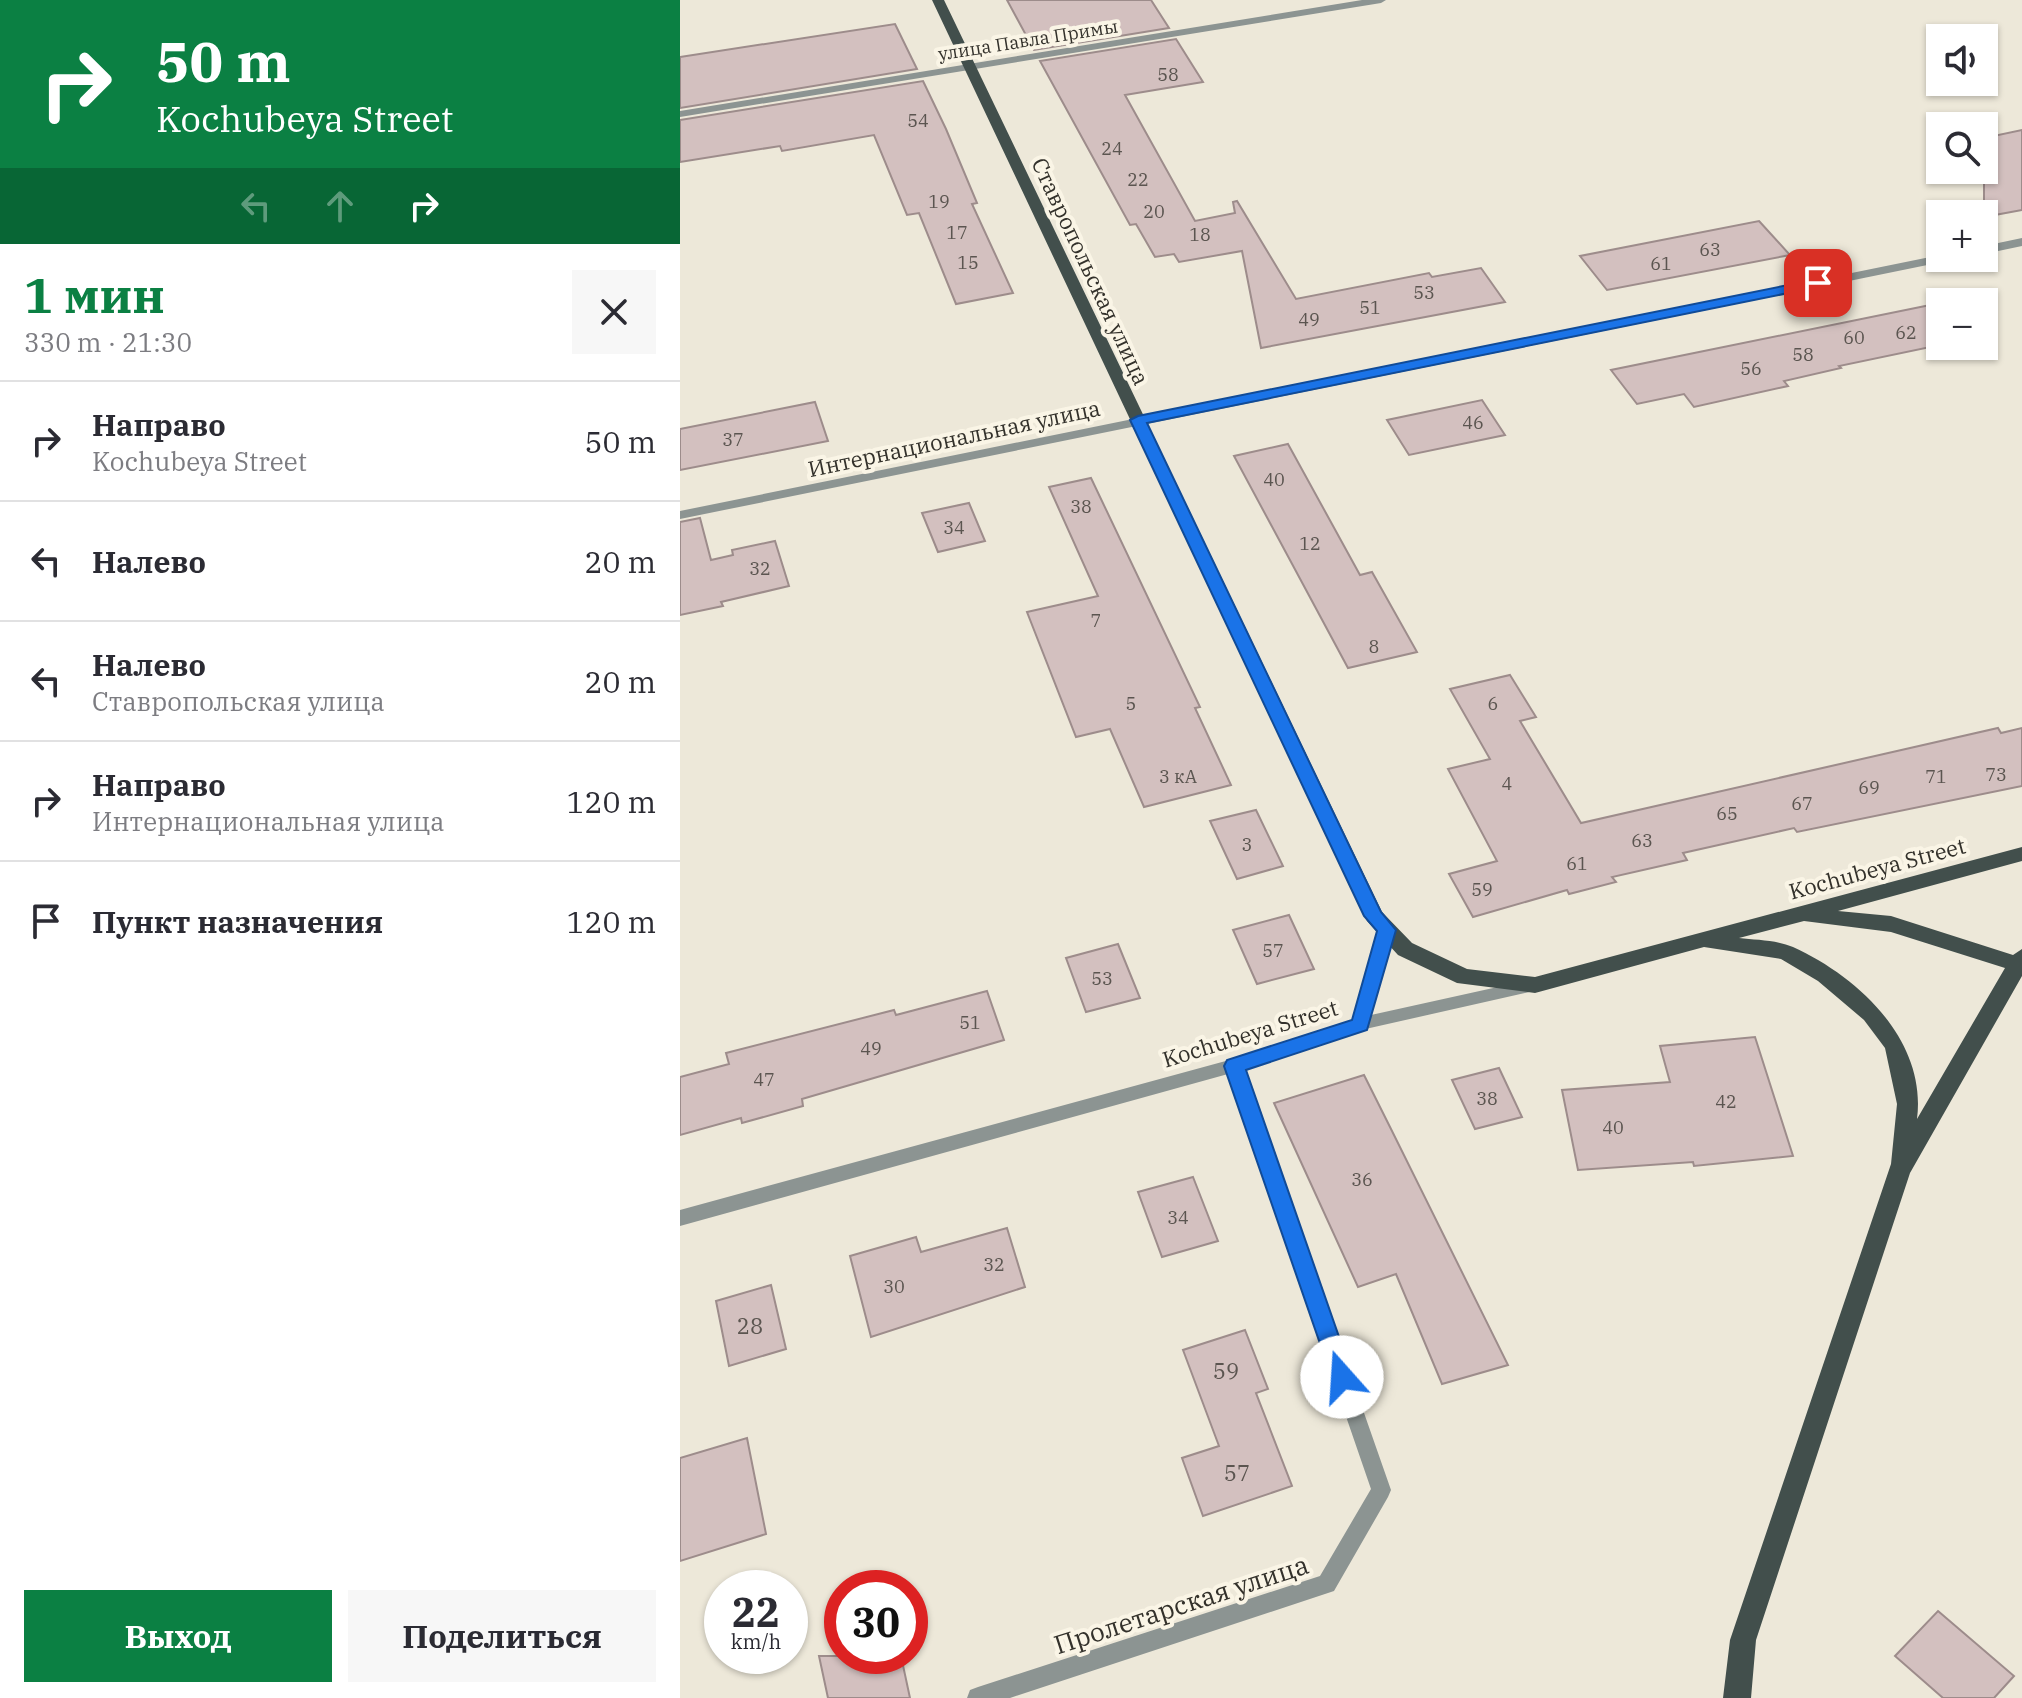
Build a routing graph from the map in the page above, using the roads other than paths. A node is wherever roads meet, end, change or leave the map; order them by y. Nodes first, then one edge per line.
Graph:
1 (938, 0) edge
2 (1381, 0) edge
3 (970, 68) junction
4 (680, 114) edge
5 (2022, 242) edge
6 (1998, 247) edge
7 (1926, 261) edge
8 (1138, 420) junction
9 (680, 515) edge
10 (2022, 854) edge
11 (1796, 915) junction
12 (1387, 930) junction
13 (1700, 941) junction
14 (2019, 960) edge
15 (1535, 985) junction
16 (1360, 1024) junction
17 (1234, 1066) junction
18 (1899, 1171) junction
19 (680, 1218) edge
20 (978, 1698) edge
21 (1737, 1698) edge

1 - 3 main road, Ставропольская улица
2 - 3 street, улица Павла Примы
3 - 4 street, улица Павла Примы
3 - 8 main road, Ставропольская улица
5 - 6 street
7 - 8 street, Интернациональная улица
8 - 9 street, Интернациональная улица
8 - 12 main road, Ставропольская улица
10 - 11 main road, Kochubeya Street
11 - 13 main road, Kochubeya Street
11 - 14 main road
12 - 15 main road, Ставропольская улица
12 - 16 street
13 - 15 main road, Kochubeya Street
13 - 18 main road
14 - 18 main road
15 - 16 street, Kochubeya Street
16 - 17 street, Kochubeya Street
17 - 19 street, Kochubeya Street
17 - 20 street, Пролетарская улица
18 - 21 main road

